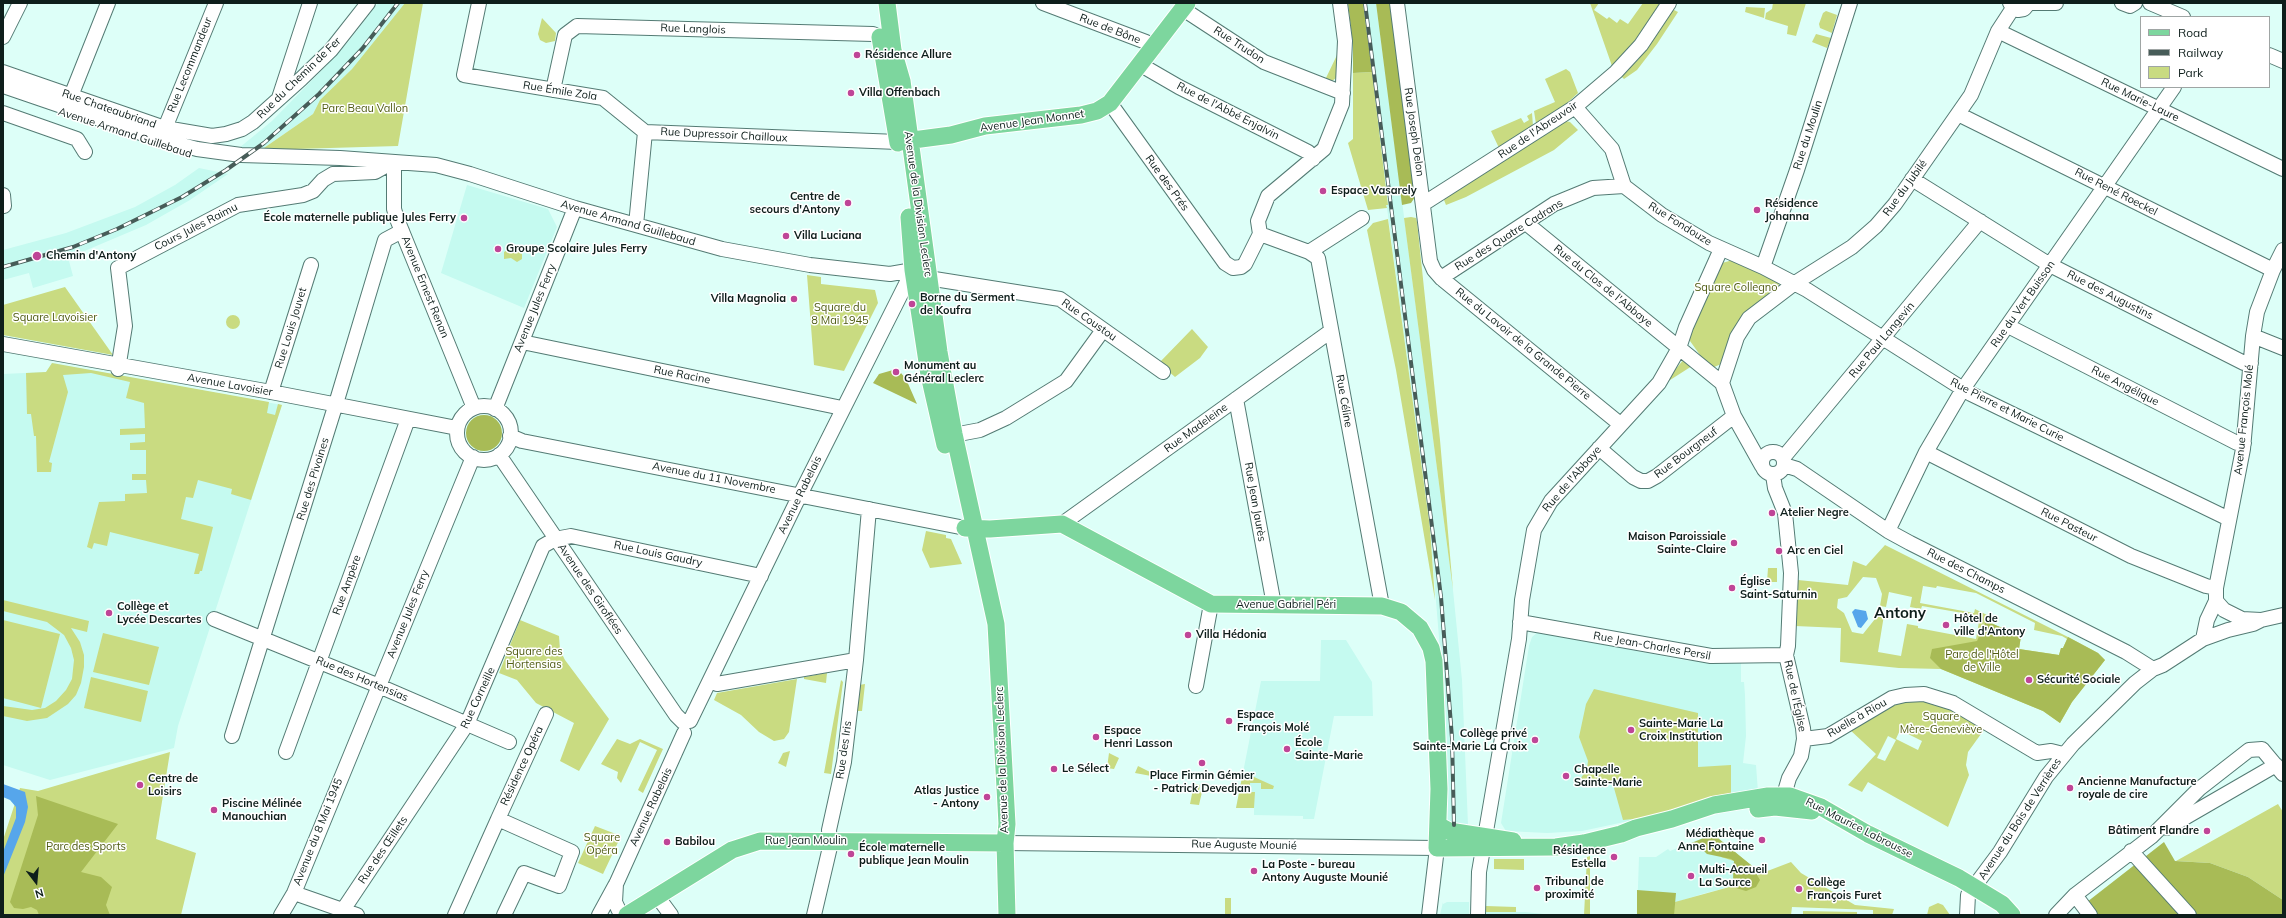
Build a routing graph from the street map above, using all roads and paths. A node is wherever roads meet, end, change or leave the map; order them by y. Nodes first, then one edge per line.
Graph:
1 (20, 3) edge
2 (108, 3) edge
3 (216, 3) edge
4 (310, 3) edge
5 (368, 3) edge
6 (479, 3) edge
7 (878, 3) edge
8 (886, 3) edge
9 (1043, 3) edge
10 (1340, 3) edge
11 (1397, 3) edge
12 (1669, 3) edge
13 (1850, 3) edge
14 (2029, 3) edge
15 (2033, 3) edge
16 (2056, 3) edge
17 (2122, 3) edge
18 (2135, 3) edge
19 (2150, 3) edge
20 (2012, 5) edge
21 (1185, 6) edge
22 (2181, 16) edge
23 (1998, 31) junction
24 (3, 36) edge
25 (880, 37) junction
26 (1154, 48) junction
27 (2270, 54) edge
28 (2283, 61) edge
29 (1141, 65) junction
30 (3, 72) edge
31 (3, 86) edge
32 (2173, 88) edge
33 (553, 90) junction
34 (3, 93) edge
35 (1343, 93) junction
36 (71, 96) junction
37 (279, 99) junction
38 (1110, 103) junction
39 (1575, 107) junction
40 (2159, 110) junction
41 (3, 113) edge
42 (1958, 114) junction
43 (165, 128) junction
44 (645, 132) junction
45 (217, 136) joint
46 (904, 141) junction
47 (85, 152) dead end
48 (1313, 159) junction
49 (369, 161) junction
50 (394, 162) junction
51 (2283, 169) edge
52 (1912, 179) junction
53 (1624, 186) junction
54 (2104, 186) junction
55 (1423, 204) junction
56 (575, 208) junction
57 (1362, 218) dead end
58 (1980, 221) junction
59 (1526, 223) junction
60 (636, 225) junction
61 (402, 231) junction
62 (1260, 234) junction
63 (1721, 249) junction
64 (2283, 250) edge
65 (1310, 252) junction
66 (1430, 260) joint
67 (311, 265) dead end
68 (2050, 265) junction
69 (1763, 267) junction
70 (913, 270) junction
71 (2273, 270) junction
72 (890, 274) junction
73 (1442, 278) junction
74 (1795, 283) junction
75 (920, 286) junction
76 (2008, 326) junction
77 (1103, 330) junction
78 (1331, 331) junction
79 (2253, 336) junction
80 (1884, 337) junction
81 (522, 342) junction
82 (3, 344) edge
83 (1679, 348) junction
84 (2283, 348) edge
85 (2251, 363) junction
86 (119, 368) junction
87 (1163, 372) dead end
88 (1722, 383) junction
89 (1963, 388) junction
90 (272, 392) junction
91 (1236, 399) junction
92 (336, 404) junction
93 (474, 408) junction
94 (842, 408) junction
95 (495, 409) junction
96 (1734, 416) junction
97 (408, 420) junction
98 (1620, 424) junction
99 (457, 428) junction
100 (1742, 429) junction
101 (510, 436) junction
102 (948, 436) junction
103 (2244, 443) junction
104 (1599, 448) junction
105 (1926, 452) junction
106 (499, 455) junction
107 (473, 457) junction
108 (1778, 463) junction
109 (800, 496) junction
110 (869, 509) junction
111 (2229, 519) junction
112 (1062, 524) junction
113 (970, 529) junction
114 (1888, 531) junction
115 (555, 538) junction
116 (761, 576) junction
117 (1211, 604) junction
118 (1274, 605) junction
119 (1382, 606) junction
120 (2217, 618) junction
121 (2281, 618) edge
122 (214, 620) dead end
123 (1520, 622) junction
124 (263, 639) junction
125 (1786, 655) junction
126 (856, 660) junction
127 (319, 661) junction
128 (2153, 669) junction
129 (710, 680) junction
130 (379, 686) junction
131 (1196, 686) dead end
132 (546, 714) dead end
133 (467, 724) junction
134 (686, 725) junction
135 (232, 736) dead end
136 (1804, 739) junction
137 (509, 742) dead end
138 (286, 752) dead end
139 (2063, 754) junction
140 (343, 770) joint
141 (2279, 770) edge
142 (423, 791) joint
143 (1780, 801) junction
144 (498, 819) junction
145 (1438, 825) junction
146 (2151, 837) junction
147 (829, 840) junction
148 (1484, 842) junction
149 (1005, 843) junction
150 (1437, 848) junction
151 (2131, 852) junction
152 (617, 882) junction
153 (294, 893) junction
154 (2075, 895) junction
155 (657, 896) junction
156 (1971, 902) edge
157 (343, 910) junction
158 (281, 915) edge
159 (288, 915) edge
160 (357, 915) edge
161 (455, 915) edge
162 (504, 915) edge
163 (599, 915) edge
164 (621, 915) edge
165 (627, 915) edge
166 (671, 915) edge
167 (814, 915) edge
168 (1007, 915) edge
169 (1429, 915) edge
170 (1478, 915) edge
171 (2003, 915) edge
172 (2012, 915) edge
173 (2056, 915) edge
174 (2090, 915) edge
175 (2189, 915) edge

1 - 24 street
2 - 36 street
3 - 43 street, Rue Lecommandeur
4 - 37 street
5 - 37 street, Rue du Chemin de Fer
6 - 33 street, Rue Émile Zola
7 - 25 main road, Avenue de la Division Leclerc
8 - 46 main road, Avenue de la Division Leclerc
9 - 26 street, Rue de Bône
10 - 35 street
11 - 55 street, Rue Joseph Delon
12 - 39 street, Rue de l'Abreuvoir
13 - 69 street, Rue du Moulin
14 - 20 street
15 - 16 street
17 - 18 street
19 - 22 street
20 - 23 street, Rue du Jubilé
21 - 26 main road, Avenue Jean Monnet
21 - 35 street, Rue Trudon
23 - 40 street, Rue Marie-Laure
23 - 42 street, Rue du Jubilé
25 - 33 street, Rue Langlois
25 - 46 main road, Avenue de la Division Leclerc
26 - 29 main road, Avenue Jean Monnet
27 - 28 street
29 - 38 main road, Avenue Jean Monnet
29 - 48 street, Rue de l'Abbé Enjalvin
30 - 36 street, Rue Chateaubriand
31 - 49 street, Avenue Armand Guillebaud
32 - 40 street, Rue du Vert Buisson
33 - 44 street, Rue Émile Zola
34 - 49 street, Avenue Armand Guillebaud
35 - 48 street
36 - 43 street, Rue Chateaubriand
37 - 45 street, Rue du Chemin de Fer
38 - 46 main road, Avenue Jean Monnet
38 - 62 street, Rue des Prés
39 - 53 street
39 - 55 street, Rue de l'Abreuvoir
40 - 51 street, Rue Marie-Laure
40 - 54 street, Rue du Vert Buisson
41 - 47 street
42 - 52 street, Rue du Jubilé
42 - 54 street, Rue René Roeckel
43 - 45 street, Rue Chateaubriand
44 - 46 street, Rue Dupressoir Chailloux
44 - 60 street, Rue Dupressoir Chailloux
46 - 70 main road, Avenue de la Division Leclerc
46 - 75 main road, Avenue de la Division Leclerc
48 - 62 street
49 - 50 street, Avenue Armand Guillebaud
50 - 56 street, Avenue Armand Guillebaud
50 - 61 street, Avenue Ernest Renan
50 - 86 street, Cours Jules Raimu
52 - 58 street, Rue des Augustins
52 - 74 street, Rue du Jubilé
53 - 59 street, Rue des Quatre Cadrans
53 - 63 street, Rue Fondouze
54 - 68 street, Rue du Vert Buisson
54 - 71 street, Rue René Roeckel
55 - 66 street, Rue Joseph Delon
56 - 60 street, Avenue Armand Guillebaud
56 - 81 street, Avenue Jules Ferry
57 - 65 street
58 - 68 street, Rue des Augustins
58 - 80 street, Rue Paul Langevin
59 - 73 street, Rue des Quatre Cadrans
59 - 83 street, Rue du Clos de l'Abbaye
60 - 72 street, Avenue Armand Guillebaud
61 - 92 street, Rue des Pivoines
61 - 93 street, Avenue Ernest Renan
62 - 65 street
63 - 69 street, Rue Fondouze
63 - 83 street, Rue de l'Abbaye
64 - 71 street, Avenue François Molé
65 - 78 street, Rue Céline
66 - 73 street, Rue du Lavoir de la Grande Pierre
67 - 90 street, Rue Louis Jouvet
68 - 76 street, Rue du Vert Buisson
68 - 85 street, Rue des Augustins
69 - 74 street
70 - 72 street, Avenue Armand Guillebaud
70 - 75 main road, Avenue de la Division Leclerc
71 - 79 street, Avenue François Molé
72 - 75 street
73 - 98 street, Rue du Lavoir de la Grande Pierre
74 - 80 street, Rue Pierre et Marie Curie
74 - 88 street
75 - 77 street, Rue Coustou
75 - 94 street, Avenue Rabelais
75 - 102 main road, Avenue de la Division Leclerc
76 - 89 street, Rue du Vert Buisson
76 - 103 street, Rue Angélique
77 - 87 street, Rue Coustou
77 - 102 street
78 - 91 street, Rue Madeleine
78 - 119 street, Rue Céline
79 - 84 street
79 - 85 street, Avenue François Molé
80 - 89 street, Rue Pierre et Marie Curie
80 - 108 street, Rue Paul Langevin
81 - 94 street, Rue Racine
81 - 95 street, Avenue Jules Ferry
82 - 86 street, Avenue Lavoisier
83 - 88 street, Rue du Clos de l'Abbaye
83 - 98 street, Rue de l'Abbaye
85 - 103 street, Avenue François Molé
86 - 90 street, Avenue Lavoisier
88 - 96 street
89 - 105 street, Rue du Vert Buisson
89 - 111 street, Rue Pierre et Marie Curie
90 - 92 street, Avenue Lavoisier
91 - 112 street, Rue Madeleine
91 - 118 street, Rue Jean Jaurès
92 - 97 street, Avenue Lavoisier
92 - 124 street, Rue des Pivoines
93 - 95 street
93 - 99 street
94 - 109 street, Avenue Rabelais
95 - 101 street
96 - 100 street
96 - 104 street, Rue Bourgneuf
97 - 99 street, Avenue Lavoisier
97 - 127 street, Rue Ampère
98 - 104 street, Rue de l'Abbaye
99 - 107 street
100 - 108 street
100 - 108 street
101 - 106 street
101 - 109 street, Avenue du 11 Novembre
102 - 113 main road, Avenue de la Division Leclerc
103 - 111 street, Avenue François Molé
104 - 123 street, Rue de l'Abbaye
105 - 114 street, Rue du Vert Buisson
105 - 120 street, Rue Pasteur
106 - 107 street
106 - 115 street, Avenue des Giroflées
107 - 130 street, Avenue Jules Ferry
108 - 114 street, Rue des Champs
108 - 125 street, Rue de l'Église
109 - 110 street, Avenue du 11 Novembre
109 - 116 street, Avenue Rabelais
110 - 113 street, Avenue du 11 Novembre
110 - 126 street, Rue des Iris
111 - 120 street, Avenue François Molé
112 - 113 main road
112 - 117 main road, Avenue Gabriel Péri
113 - 149 main road, Avenue de la Division Leclerc
114 - 128 street, Rue des Champs
115 - 116 street, Rue Louis Gaudry
115 - 133 street, Rue Corneille
115 - 134 street, Avenue des Giroflées
116 - 129 street, Avenue Rabelais
117 - 118 main road, Avenue Gabriel Péri
117 - 131 street
118 - 119 main road, Avenue Gabriel Péri
119 - 145 main road, Avenue Gabriel Péri
120 - 121 street
120 - 128 street, Avenue du Bois de Verrières
122 - 124 street, Rue des Hortensias
123 - 125 street, Rue Jean-Charles Persil
123 - 148 street, Rue de l'Abbaye
124 - 127 street, Rue des Hortensias
124 - 135 street, Rue des Pivoines
125 - 136 street, Rue de l'Église
126 - 129 street
126 - 147 street, Rue des Iris
127 - 130 street, Rue des Hortensias
127 - 138 street, Rue Ampère
128 - 139 street, Avenue du Bois de Verrières
129 - 134 street, Avenue Rabelais
130 - 133 street, Rue des Hortensias
130 - 140 street, Avenue Jules Ferry
132 - 144 street, Résidence Opéra
133 - 137 street, Rue des Hortensias
133 - 142 street, Rue Corneille
134 - 152 street, Avenue Rabelais
136 - 139 street, Ruelle à Riou
136 - 143 street, Rue de l'Église
139 - 156 street, Avenue du Bois de Verrières
140 - 153 street, Avenue du 8 Mai 1945
141 - 146 street
141 - 146 street
142 - 157 street, Rue des Œillets
143 - 148 main road, Rue Maurice Labrousse
143 - 156 main road, Rue Maurice Labrousse
144 - 161 street, Résidence Opéra
144 - 162 street, Résidence Opéra
145 - 148 main road
145 - 150 main road, Avenue Gabriel Péri
146 - 151 street
147 - 149 main road, Rue Jean Moulin
147 - 155 main road, Rue Jean Moulin
147 - 167 street, Rue des Iris
148 - 150 main road, Rue Auguste Mounié
148 - 170 street, Rue de l'Abbaye
149 - 150 street, Rue Auguste Mounié
149 - 168 main road, Avenue de la Division Leclerc
150 - 169 street
151 - 154 street
151 - 175 street
152 - 163 street, Avenue Rabelais
152 - 164 street, Avenue Rabelais
153 - 157 street
153 - 158 street, Avenue du 8 Mai 1945
153 - 159 street, Avenue du 8 Mai 1945
154 - 173 street
154 - 174 street
155 - 165 main road, Rue Jean Moulin
155 - 166 street
156 - 171 main road
156 - 172 main road
157 - 160 street

